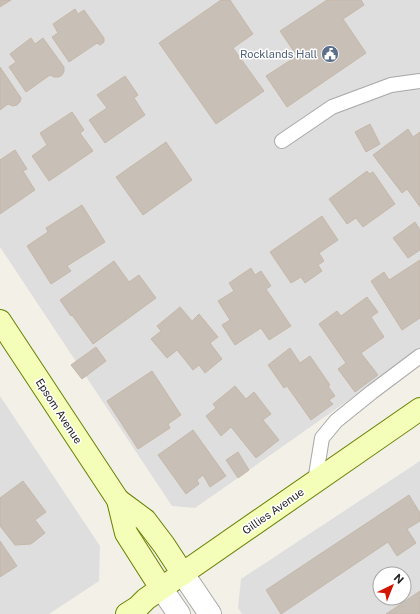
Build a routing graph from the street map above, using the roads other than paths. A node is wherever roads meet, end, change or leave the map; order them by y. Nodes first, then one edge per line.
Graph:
1 (420, 81) edge
2 (282, 141) dead end
3 (0, 322) edge
4 (420, 356) edge
5 (420, 408) edge
6 (315, 482) junction
7 (118, 500) junction
8 (183, 574) junction
9 (162, 588) junction
10 (127, 614) edge
11 (179, 614) edge
12 (210, 614) edge

1 - 2 lane
3 - 7 street, Epsom Avenue
4 - 6 lane
5 - 6 street, Gillies Avenue
6 - 8 street, Gillies Avenue
7 - 8 street, Epsom Avenue
7 - 9 street, Epsom Avenue
8 - 9 street, Gillies Avenue
8 - 12 street, Epsom Avenue
9 - 10 street, Gillies Avenue
9 - 11 street, Epsom Avenue

